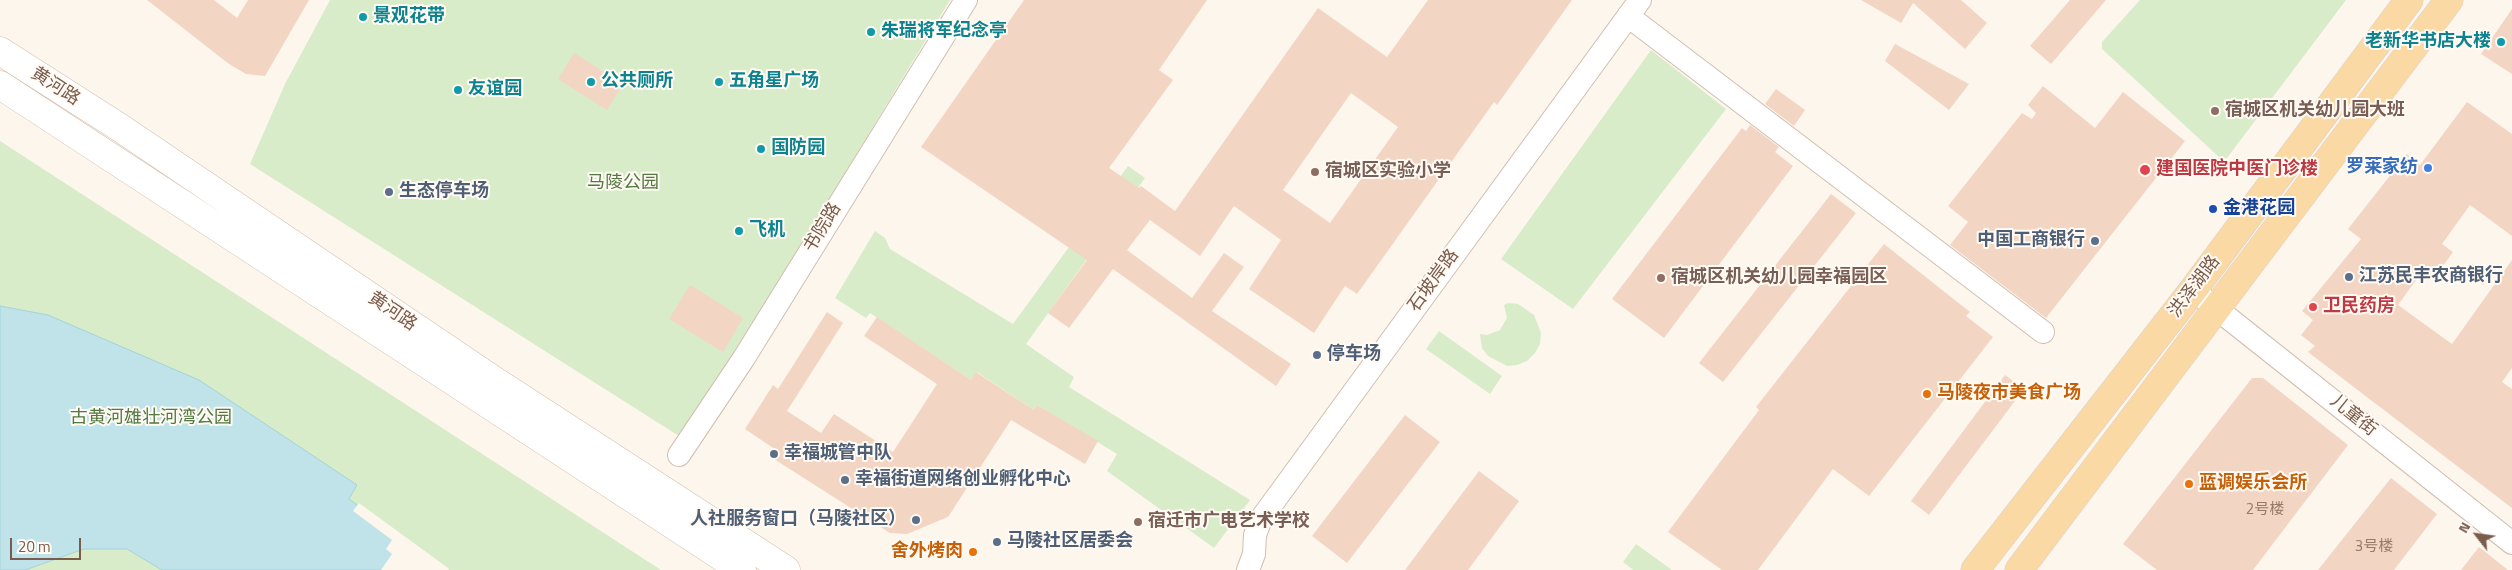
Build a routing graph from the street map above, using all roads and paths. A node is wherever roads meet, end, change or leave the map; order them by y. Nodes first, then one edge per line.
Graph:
1 (966, 0) edge
2 (2409, 0) edge
3 (2449, 0) edge
4 (1634, 8) edge
5 (0, 51) edge
6 (0, 85) edge
7 (2193, 290) junction
8 (2217, 309) junction
9 (2043, 332) dead end
10 (679, 454) dead end
11 (2512, 543) edge
12 (742, 570) edge
13 (786, 570) edge
14 (1248, 570) edge
15 (1975, 570) edge
16 (2019, 570) edge

1 - 10 street, 书院路
2 - 7 main road, 洪泽湖路
3 - 8 main road, 洪泽湖路
4 - 9 street
4 - 14 street, 石坡岸路
5 - 13 main road, 黄河路
6 - 12 main road, 黄河路
7 - 8 street, 儿童街
7 - 15 main road, 洪泽湖路
8 - 11 street, 儿童街
8 - 16 main road, 洪泽湖路

